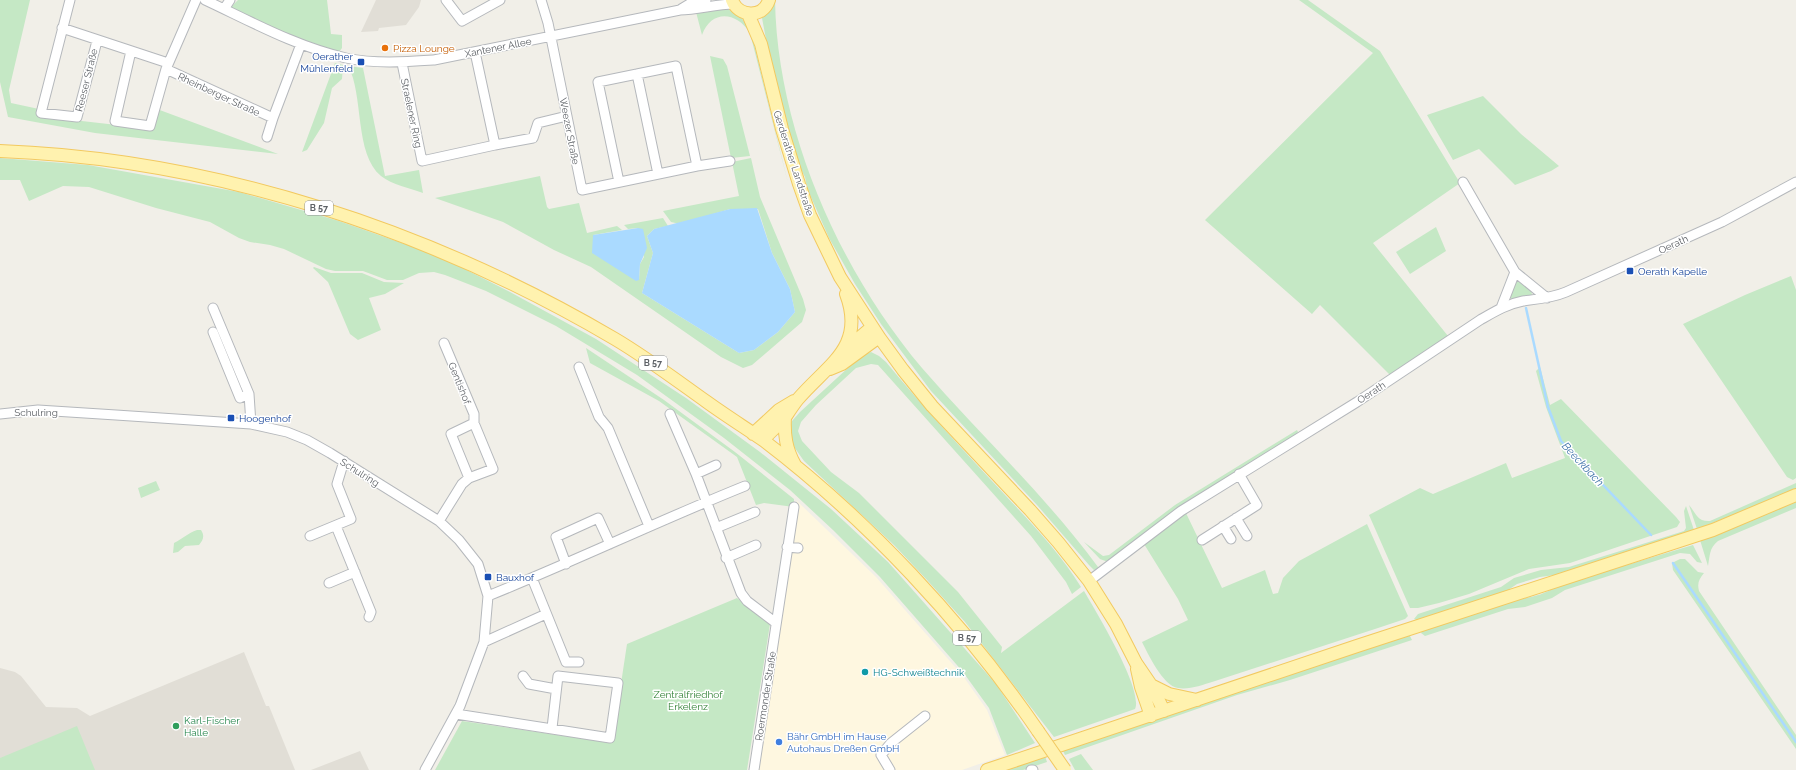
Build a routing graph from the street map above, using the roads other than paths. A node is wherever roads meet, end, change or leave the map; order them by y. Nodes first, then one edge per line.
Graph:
1 (70, 0) edge
2 (196, 0) edge
3 (205, 0) edge
4 (230, 0) edge
5 (446, 0) edge
6 (500, 0) edge
7 (541, 0) edge
8 (706, 0) edge
9 (769, 0) edge
10 (733, 2) edge
11 (224, 9) junction
12 (680, 10) junction
13 (753, 13) junction
14 (62, 28) junction
15 (551, 36) junction
16 (97, 41) junction
17 (301, 44) junction
18 (131, 51) junction
19 (475, 52) junction
20 (402, 63) junction
21 (167, 66) junction
22 (637, 74) junction
23 (567, 116) junction
24 (273, 118) junction
25 (267, 137) dead end
26 (495, 145) junction
27 (0, 151) edge
28 (730, 161) dead end
29 (697, 166) junction
30 (658, 174) junction
31 (619, 182) junction
32 (1463, 182) dead end
33 (1796, 182) edge
34 (1515, 272) junction
35 (840, 277) junction
36 (1547, 298) junction
37 (213, 308) dead end
38 (1501, 308) junction
39 (872, 327) junction
40 (213, 332) dead end
41 (879, 337) junction
42 (444, 343) dead end
43 (840, 354) junction
44 (579, 367) dead end
45 (827, 371) junction
46 (249, 394) junction
47 (799, 398) junction
48 (0, 414) edge
49 (670, 414) dead end
50 (785, 417) junction
51 (474, 423) junction
52 (251, 424) junction
53 (758, 437) junction
54 (344, 461) junction
55 (716, 465) dead end
56 (798, 470) junction
57 (696, 474) junction
58 (1239, 474) junction
59 (469, 478) junction
60 (745, 486) dead end
61 (1796, 495) edge
62 (705, 502) junction
63 (794, 507) dead end
64 (755, 512) dead end
65 (1236, 518) junction
66 (439, 521) junction
67 (336, 526) junction
68 (649, 526) junction
69 (1224, 526) junction
70 (716, 528) junction
71 (310, 536) dead end
72 (1247, 536) dead end
73 (1231, 539) dead end
74 (1202, 540) dead end
75 (610, 544) junction
76 (756, 545) dead end
77 (787, 547) junction
78 (798, 548) dead end
79 (726, 558) junction
80 (566, 564) junction
81 (355, 572) junction
82 (532, 578) junction
83 (1089, 581) junction
84 (329, 583) dead end
85 (488, 596) junction
86 (546, 614) junction
87 (369, 617) dead end
88 (776, 623) junction
89 (484, 642) junction
90 (579, 662) dead end
91 (1136, 663) junction
92 (523, 676) dead end
93 (1151, 685) junction
94 (556, 688) junction
95 (1198, 700) junction
96 (1164, 712) junction
97 (456, 714) junction
98 (925, 716) dead end
99 (1151, 716) junction
100 (552, 728) junction
101 (425, 770) edge
102 (754, 770) edge
103 (890, 770) edge
104 (987, 770) edge
105 (1065, 770) edge

1 - 14 street, Reeser Straße
2 - 21 street
3 - 11 street, Xantener Allee
4 - 11 street
5 - 6 street
7 - 15 street, Weezer Straße
8 - 12 street, Xantener Allee
9 - 13 main road
10 - 12 street, Xantener Allee
10 - 13 main road
11 - 17 street, Xantener Allee
12 - 15 street, Xantener Allee
13 - 35 main road, Gerderather Landstraße
14 - 16 street, Reeser Straße
14 - 16 street, Reeser Straße
15 - 19 street, Xantener Allee
15 - 23 street, Weezer Straße
16 - 18 street, Reeser Straße
17 - 20 street, Xantener Allee
17 - 24 street, Rheinberger Straße
18 - 21 street, Reeser Straße
18 - 21 street
19 - 20 street, Xantener Allee
19 - 26 street
20 - 26 street, Straelener Ring
21 - 24 street, Rheinberger Straße
22 - 29 street
22 - 30 street
22 - 31 street
23 - 26 street, Straelener Ring
23 - 31 street, Weezer Straße
24 - 25 street, Rheinberger Straße
27 - 53 main road, B 57
28 - 29 street, Weezer Straße
29 - 30 street, Weezer Straße
30 - 31 street, Weezer Straße
32 - 34 street
33 - 36 street, Oerath
34 - 36 street
34 - 38 street
35 - 39 main road, Gerderather Landstraße
35 - 43 main road
36 - 38 street, Oerath
37 - 46 street
38 - 58 street, Oerath
39 - 41 main road, Gerderather Landstraße
39 - 43 main road
40 - 46 street
41 - 45 main road
41 - 83 main road, Gerderather Landstraße
42 - 51 street, Gentishof
43 - 45 main road
44 - 68 street
45 - 47 main road
46 - 52 street
47 - 50 main road
47 - 53 main road
48 - 52 street, Schulring
49 - 57 street
50 - 53 main road
50 - 56 main road, B 57
51 - 59 street
51 - 59 street, Gentishof
52 - 54 street, Schulring
53 - 56 main road, B 57
54 - 66 street, Schulring
54 - 67 street
55 - 57 street
56 - 105 main road, B 57, bridge
57 - 62 street
58 - 65 street
58 - 83 street, Oerath
59 - 66 street, Gentishof
60 - 62 street
61 - 95 main road
62 - 68 street
62 - 70 street
63 - 77 street, Roermonder Straße
64 - 70 street
65 - 69 street
65 - 72 street
66 - 85 street, Schulring
67 - 71 street
67 - 81 street
68 - 75 street
69 - 73 street
69 - 74 street
70 - 79 street
75 - 80 street
75 - 80 street
76 - 79 street
77 - 78 street
77 - 88 street, Roermonder Straße
79 - 88 street
80 - 82 street
81 - 84 street
81 - 87 street
82 - 85 street
82 - 86 street
83 - 91 main road, Gerderather Landstraße
85 - 89 street, Schulring
86 - 89 street
86 - 90 street
88 - 102 street, Roermonder Straße
89 - 97 street, Schulring
91 - 93 main road
91 - 99 main road
92 - 94 street
93 - 95 main road
93 - 96 main road
94 - 100 street
94 - 100 street
95 - 96 main road
96 - 99 main road
97 - 100 street
97 - 101 street, Schulring
98 - 103 street
99 - 104 main road

